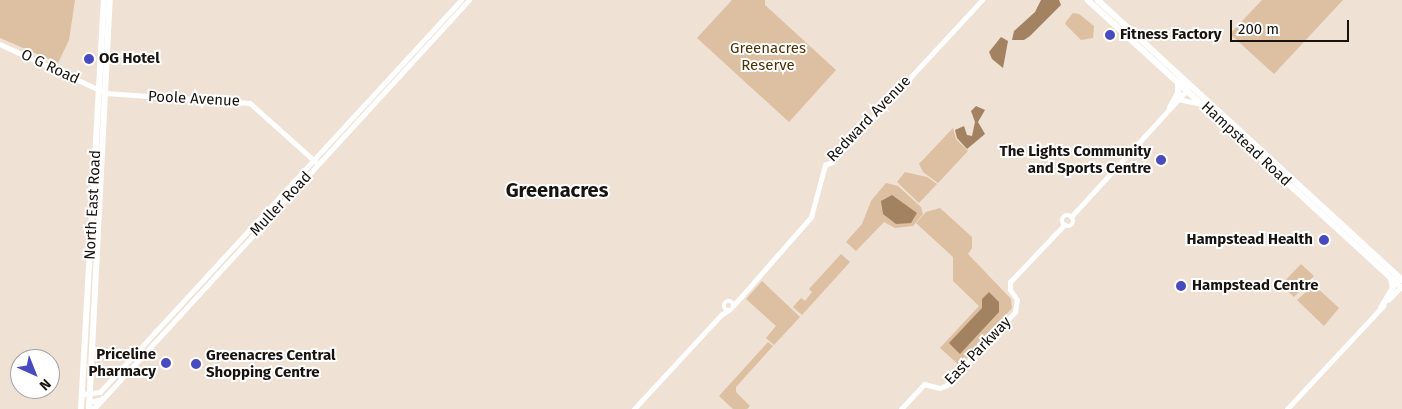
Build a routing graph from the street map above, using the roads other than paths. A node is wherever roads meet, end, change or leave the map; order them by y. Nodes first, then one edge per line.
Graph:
1 (104, 0) edge
2 (110, 0) edge
3 (461, 0) edge
4 (469, 0) edge
5 (982, 0) edge
6 (1088, 0) edge
7 (1098, 0) edge
8 (0, 44) edge
9 (1179, 79) junction
10 (1187, 90) junction
11 (103, 91) junction
12 (1178, 99) junction
13 (1205, 104) junction
14 (1170, 108) junction
15 (314, 160) junction
16 (318, 164) junction
17 (94, 182) junction
18 (102, 183) junction
19 (1323, 211) junction
20 (91, 248) junction
21 (99, 248) junction
22 (1391, 278) junction
23 (1402, 280) edge
24 (1402, 287) edge
25 (732, 303) junction
26 (727, 308) junction
27 (1381, 308) junction
28 (89, 328) junction
29 (137, 356) junction
30 (82, 394) junction
31 (90, 394) junction
32 (103, 398) junction
33 (82, 401) junction
34 (89, 402) junction
35 (81, 409) edge
36 (89, 409) edge
37 (94, 409) edge
38 (634, 409) edge
39 (901, 409) edge
40 (1287, 409) edge

1 - 11 highway, North East Road
2 - 11 highway, North East Road
3 - 15 street, Muller Road
4 - 16 street, Muller Road
5 - 25 street, Redward Avenue
6 - 9 highway, Hampstead Road
7 - 9 highway, Hampstead Road
8 - 11 street, O G Road
9 - 10 highway, Hampstead Road
9 - 13 highway, Hampstead Road
9 - 14 highway
10 - 12 street
10 - 13 highway, Hampstead Road
11 - 15 street, Poole Avenue
11 - 17 highway, North East Road
11 - 18 highway, North East Road
12 - 13 street
12 - 14 street
13 - 19 highway, Hampstead Road
14 - 39 street, East Parkway
15 - 16 street, Poole Avenue
15 - 29 street, Muller Road
16 - 29 street, Muller Road
17 - 18 highway
17 - 20 highway, North East Road
18 - 21 highway, North East Road
19 - 22 highway, Hampstead Road
19 - 23 highway, Hampstead Road
20 - 21 highway
20 - 28 highway, North East Road
21 - 28 highway, North East Road
22 - 24 highway, Hampstead Road
22 - 27 highway
24 - 27 street
25 - 26 street
25 - 26 street
26 - 38 street
27 - 40 street
28 - 30 highway, North East Road
28 - 31 highway, North East Road
29 - 31 street, Muller Road
29 - 32 street, Muller Road
30 - 31 street
30 - 33 highway, North East Road
31 - 34 highway, North East Road
32 - 34 street
32 - 37 highway
33 - 34 highway
33 - 35 highway, North East Road
34 - 36 highway, North East Road

